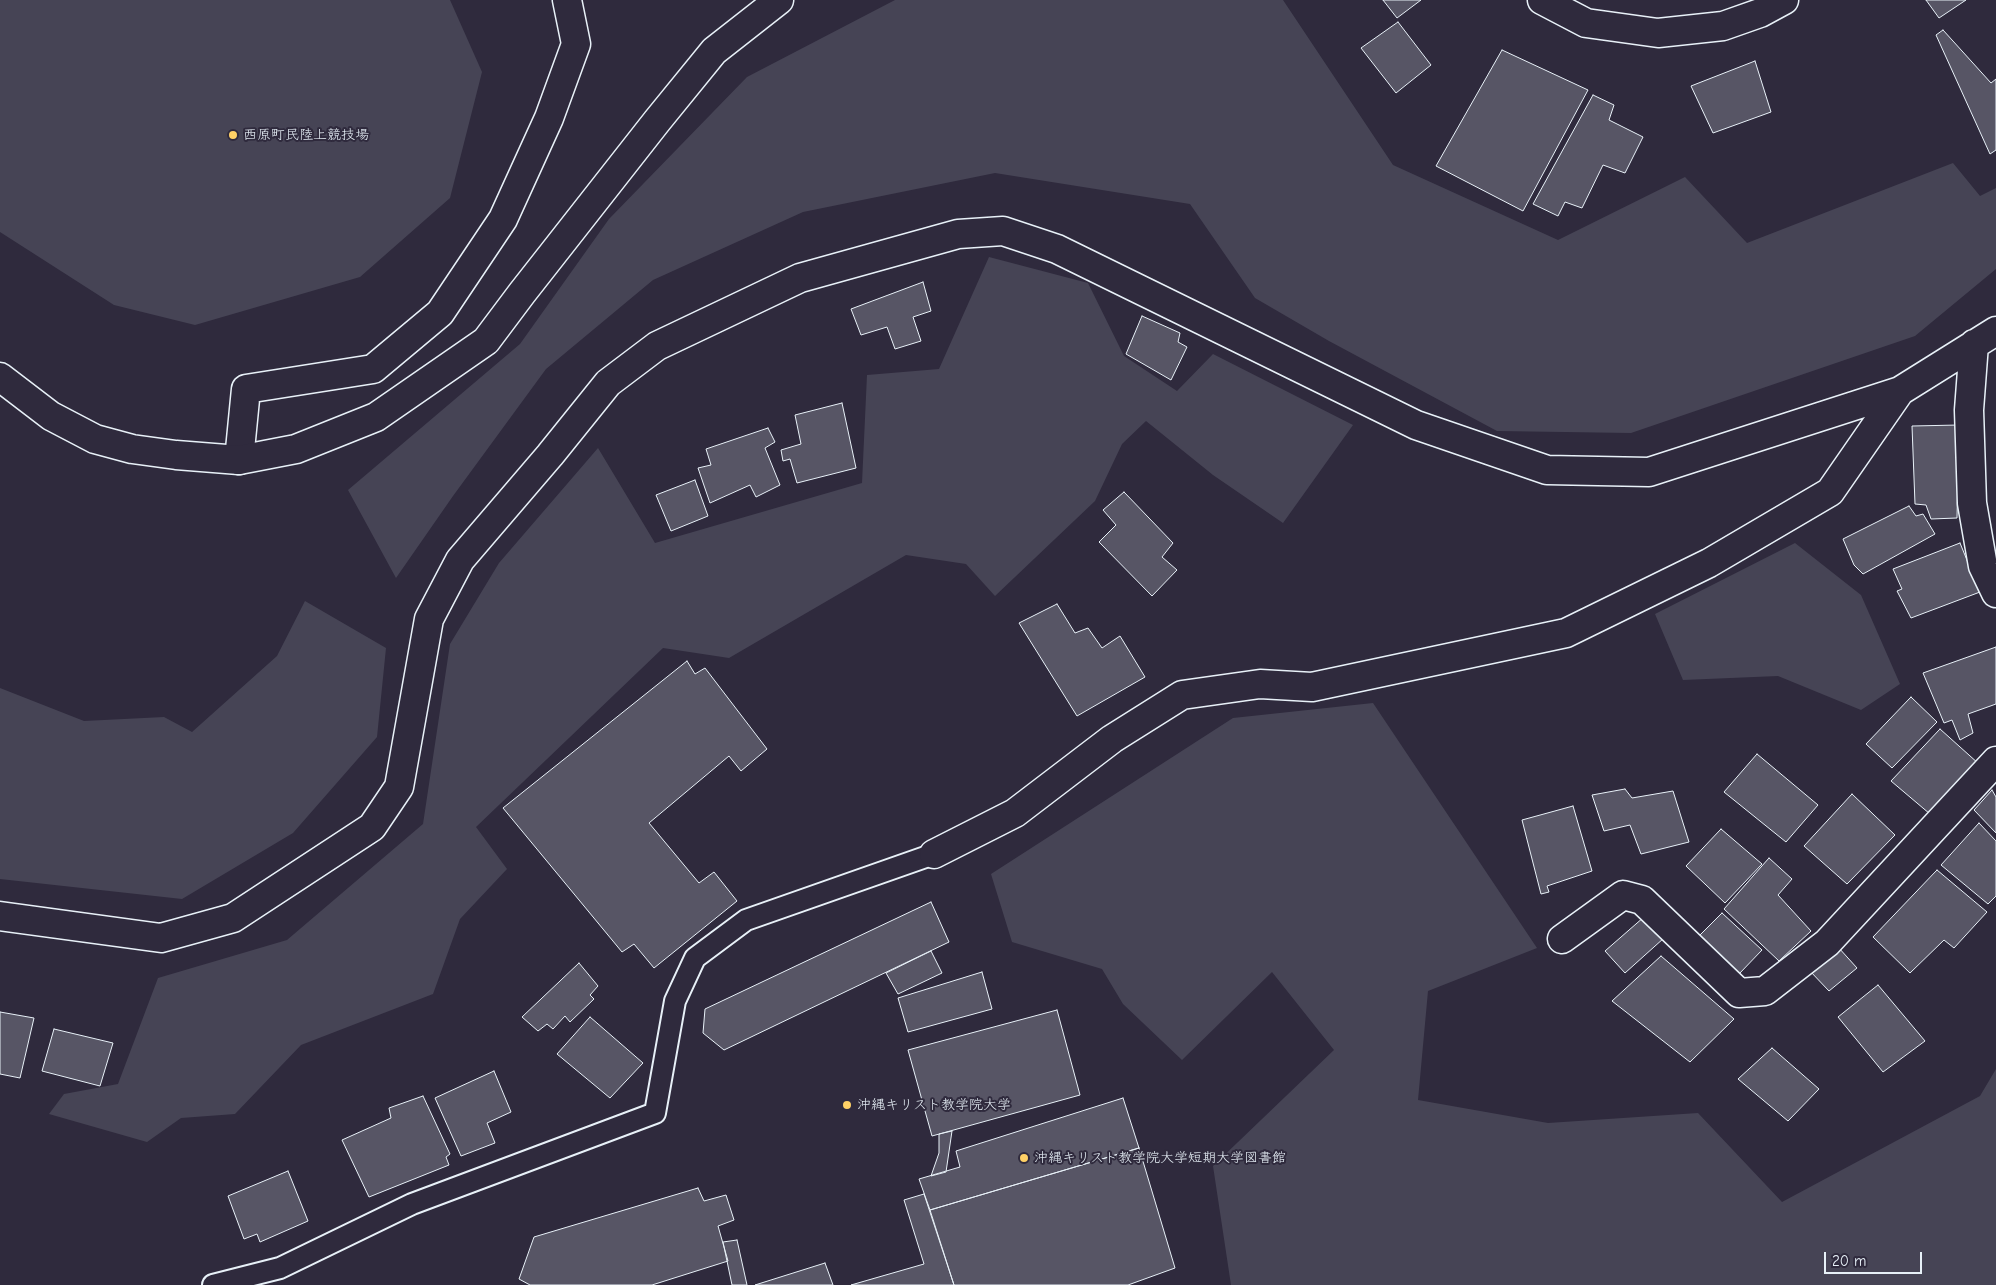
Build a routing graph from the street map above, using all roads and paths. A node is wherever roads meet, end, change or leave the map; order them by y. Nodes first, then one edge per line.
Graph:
1 (567, 0) edge
2 (779, 0) edge
3 (1542, 0) edge
4 (1784, 0) edge
5 (1985, 338) edge
6 (0, 376) edge
7 (1900, 391) junction
8 (239, 460) junction
9 (1996, 593) edge
10 (1996, 761) edge
11 (934, 854) joint
12 (0, 916) edge
13 (1562, 939) dead end
14 (213, 1285) edge

1 - 8 street
2 - 8 street
3 - 4 street
5 - 7 street
5 - 9 street
6 - 8 street
7 - 11 street
7 - 12 street
10 - 13 street
11 - 14 lane

